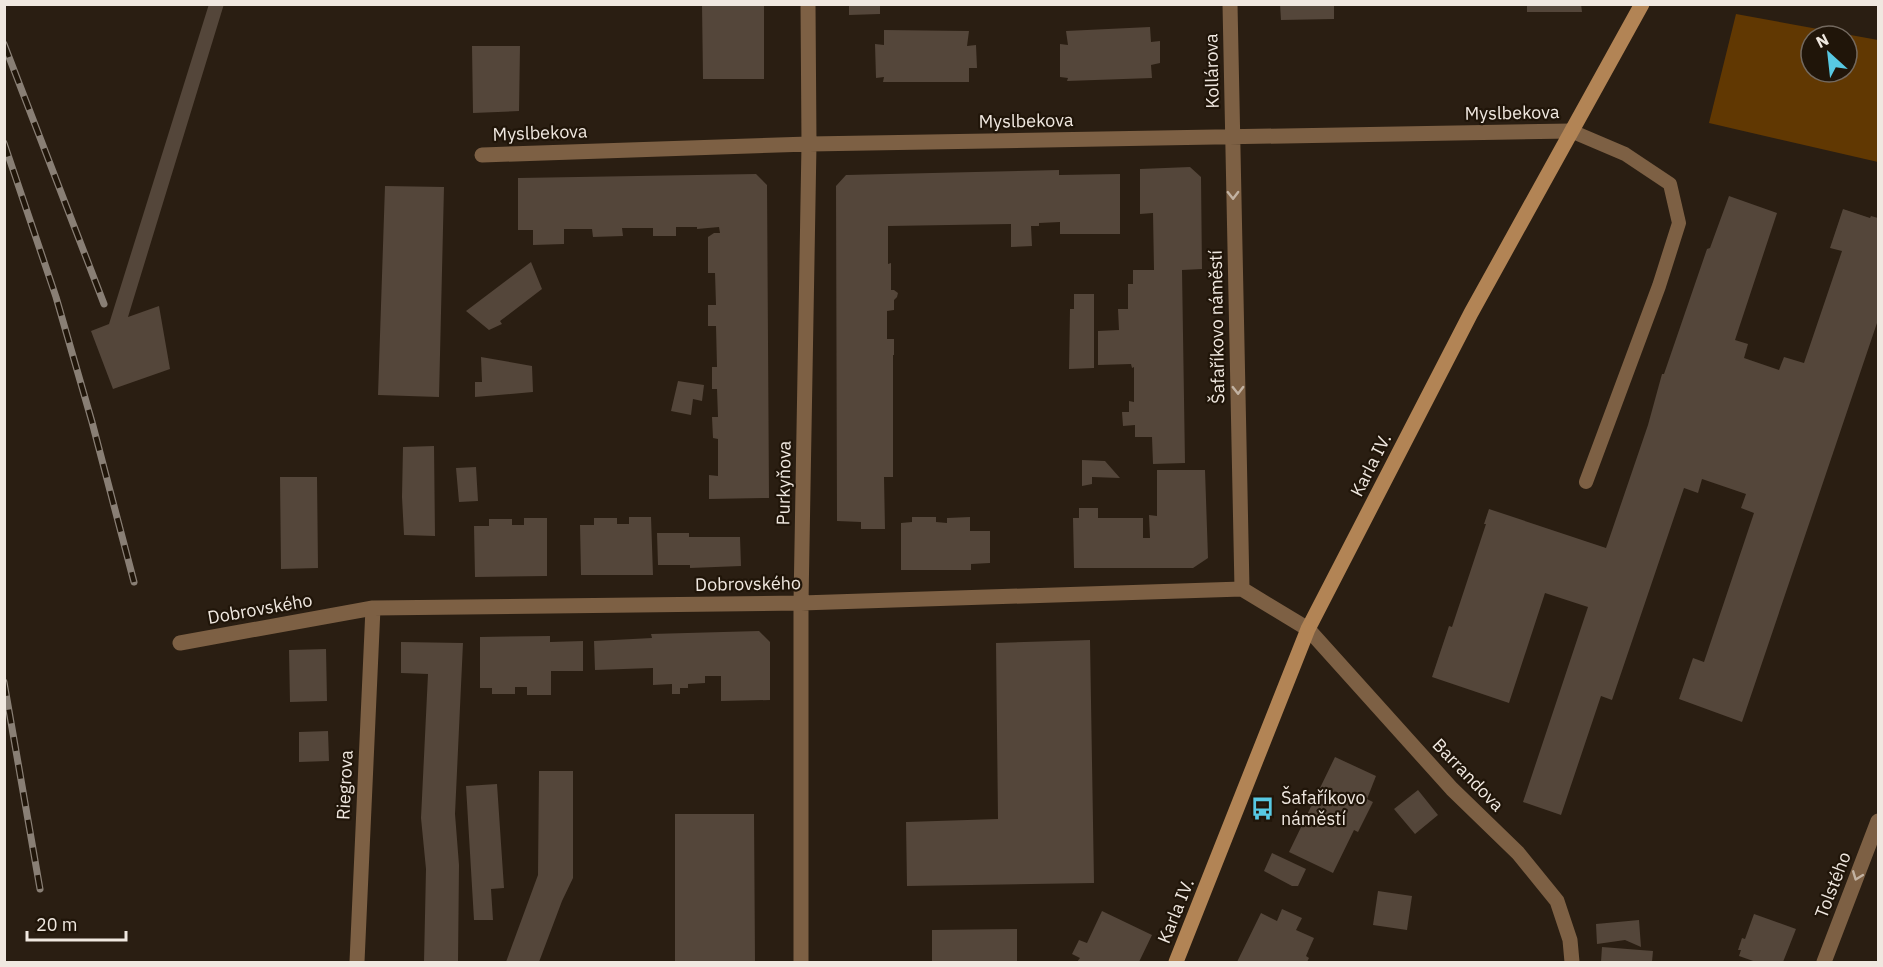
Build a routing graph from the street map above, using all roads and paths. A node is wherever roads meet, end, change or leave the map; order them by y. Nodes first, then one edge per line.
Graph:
1 (808, 4) edge
2 (1230, 4) edge
3 (1642, 4) edge
4 (1571, 131) junction
5 (1232, 137) junction
6 (809, 144) junction
7 (482, 155) dead end
8 (1586, 482) dead end
9 (1242, 590) junction
10 (801, 603) junction
11 (373, 608) junction
12 (1308, 629) junction
13 (180, 643) dead end
14 (1878, 821) edge
15 (357, 963) edge
16 (801, 963) edge
17 (1176, 963) edge
18 (1572, 963) edge
19 (1824, 963) edge

1 - 6 street, Purkyňova
2 - 5 street, Kollárova
3 - 4 street, Karla IV.
4 - 5 street, Myslbekova
4 - 8 lane
4 - 12 street, Karla IV.
5 - 6 street, Myslbekova
5 -> 9 street, Šafaříkovo náměstí
6 - 7 street, Myslbekova
6 - 10 street, Purkyňova
9 - 10 street, Dobrovského
9 - 12 street
10 - 11 street, Dobrovského
10 - 16 street, Purkyňova
11 - 13 street, Dobrovského
11 - 15 street, Riegrova
12 - 17 street, Karla IV.
12 - 18 street, Barrandova
14 -> 19 street, Tolstého

